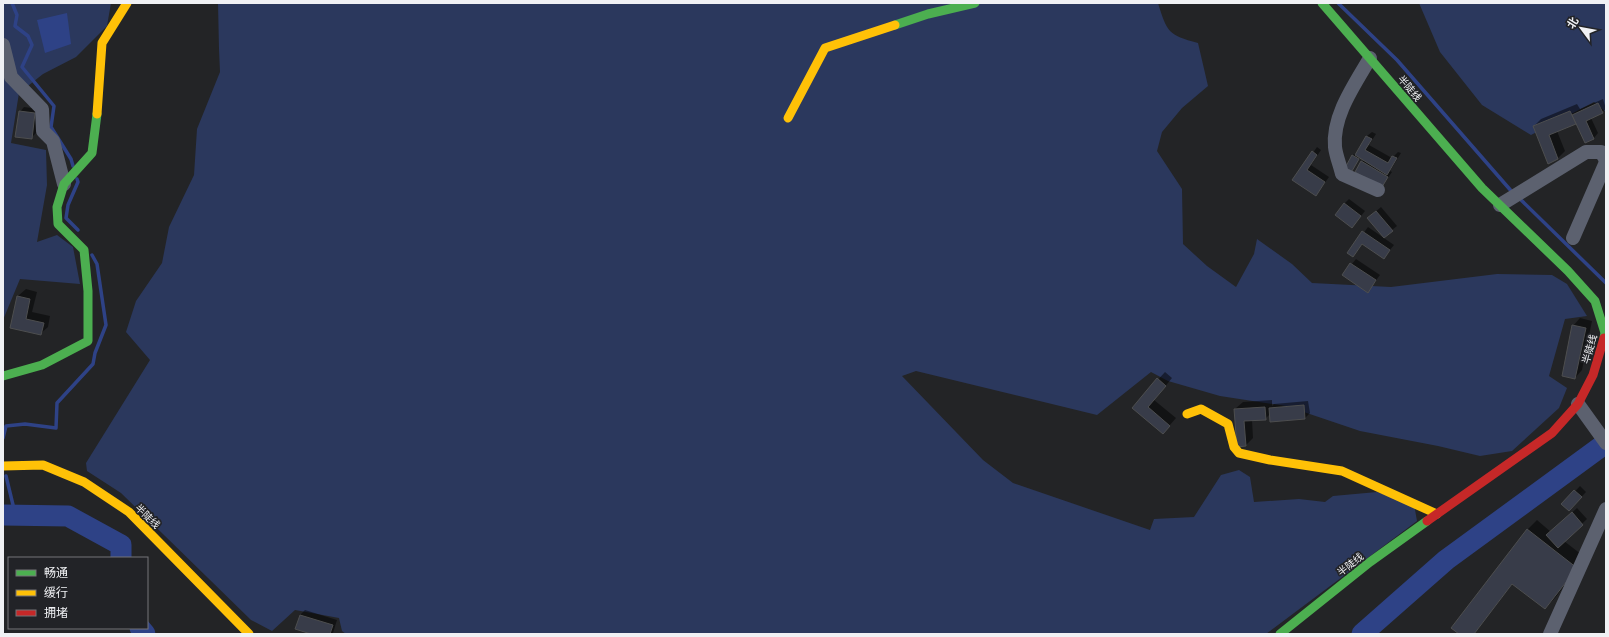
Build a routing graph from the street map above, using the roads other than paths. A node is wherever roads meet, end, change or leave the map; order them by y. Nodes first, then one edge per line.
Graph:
1 (127, 3) edge
2 (975, 3) edge
3 (1322, 3) edge
4 (3, 45) edge
5 (1370, 58) junction
6 (788, 118) dead end
7 (1606, 161) edge
8 (67, 181) junction
9 (1378, 190) dead end
10 (1504, 202) junction
11 (1573, 238) dead end
12 (1606, 333) edge
13 (3, 376) edge
14 (1578, 404) junction
15 (1187, 414) dead end
16 (1606, 444) edge
17 (3, 466) edge
18 (1606, 508) edge
19 (1437, 514) junction
20 (249, 634) edge
21 (1280, 634) edge
22 (1550, 634) edge

1 - 8 street
2 - 6 street
3 - 5 street, 半陡线
4 - 8 street
5 - 9 street
5 - 10 street, 半陡线
7 - 10 street
7 - 11 street
8 - 13 street
10 - 12 street, 半陡线
12 - 14 street, 半陡线
14 - 16 street
14 - 19 street, 半陡线
15 - 19 street
17 - 20 street, 半陡线
18 - 22 street
19 - 21 street, 半陡线

